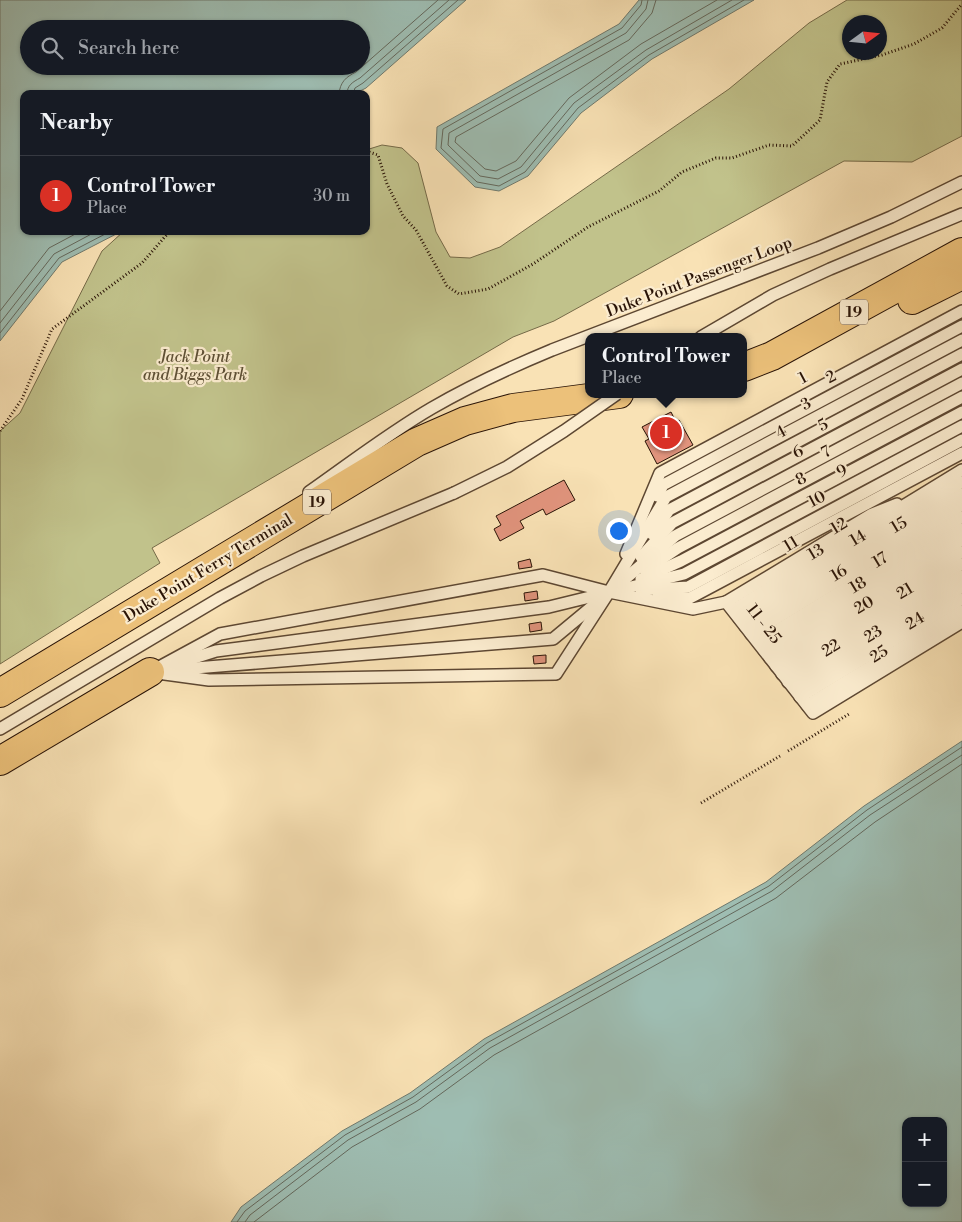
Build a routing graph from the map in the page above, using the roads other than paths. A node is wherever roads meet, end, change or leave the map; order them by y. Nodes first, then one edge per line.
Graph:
1 (962, 182) edge
2 (962, 214) edge
3 (962, 252) edge
4 (962, 275) edge
5 (962, 311) edge
6 (962, 326) edge
7 (596, 333) edge
8 (708, 333) edge
9 (585, 337) edge
10 (962, 340) edge
11 (962, 354) edge
12 (747, 366) edge
13 (962, 369) edge
14 (747, 380) edge
15 (962, 383) edge
16 (962, 397) edge
17 (588, 398) edge
18 (612, 398) edge
19 (962, 412) edge
20 (962, 426) edge
21 (962, 440) edge
22 (962, 453) edge
23 (962, 470) edge
24 (962, 482) edge
25 (925, 493) junction
26 (962, 494) edge
27 (962, 506) edge
28 (962, 517) edge
29 (962, 529) edge
30 (962, 540) edge
31 (962, 552) edge
32 (962, 564) edge
33 (962, 576) edge
34 (962, 587) edge
35 (175, 588) junction
36 (609, 592) junction
37 (962, 599) edge
38 (962, 611) edge
39 (962, 622) edge
40 (770, 658) junction
41 (150, 672) junction
42 (0, 693) edge
43 (0, 729) edge
44 (0, 761) edge

1 - 7 lane, Duke Point Passenger Loop
2 - 8 lane
3 - 12 highway, 19
4 - 14 highway, 19
5 - 36 lane, 1
6 - 36 lane, 2
9 - 35 lane, Duke Point Passenger Loop
10 - 36 lane, 3
11 - 36 lane, 4
13 - 36 lane, 5
15 - 36 lane, 6
16 - 36 lane, 7
17 - 35 highway, Duke Point Ferry Terminal / 19
18 - 43 lane, bridge
19 - 36 lane, 8
20 - 36 lane, 9
21 - 36 lane, 10
22 - 36 lane
23 - 25 lane, 12
24 - 40 lane, 13
25 - 40 lane, 12
25 - 40 lane, 11
26 - 40 lane, 14
27 - 40 lane, 15
28 - 40 lane, 16
29 - 40 lane, 17
30 - 40 lane, 18
31 - 40 lane
32 - 40 lane, 20
33 - 40 lane, 21
34 - 40 lane, 22
35 - 42 highway, Duke Point Ferry Terminal / 19
36 - 40 lane, 11 - 25
36 - 41 lane
36 - 41 lane
36 - 41 lane
36 - 41 lane
37 - 40 lane, 23
38 - 40 lane, 24
39 - 40 lane, 25
41 - 44 highway

